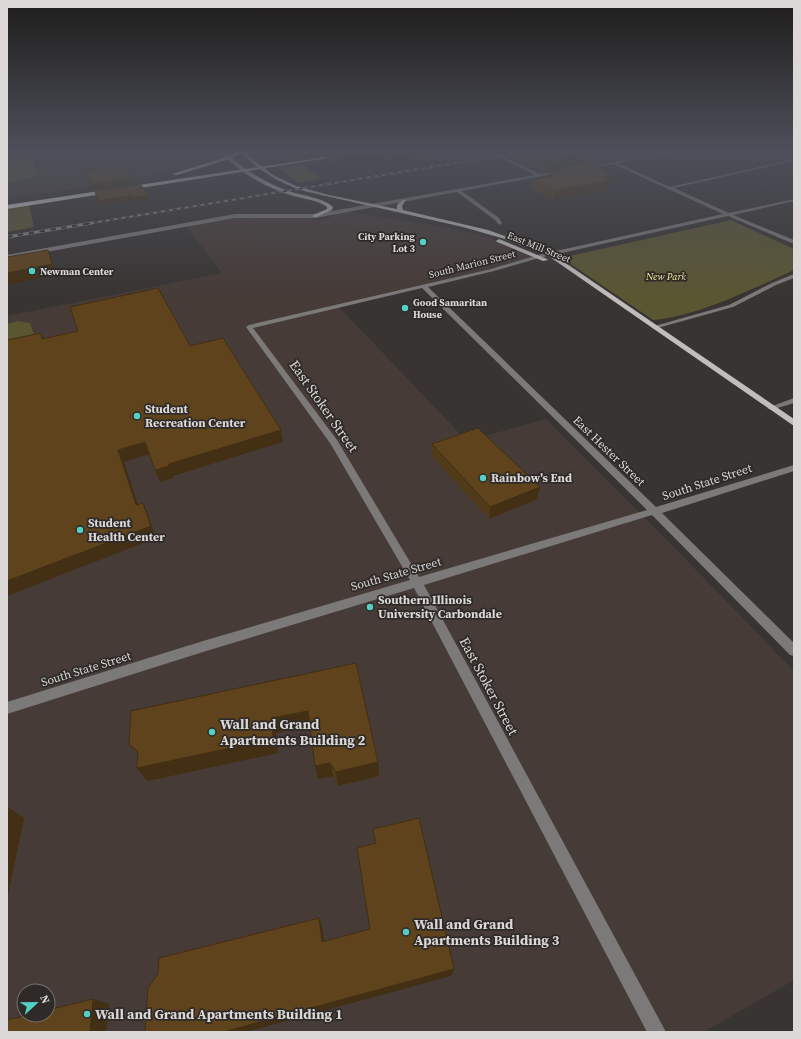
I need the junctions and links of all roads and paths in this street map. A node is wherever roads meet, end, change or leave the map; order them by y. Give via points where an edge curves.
1 (23, 199) edge
2 (52, 199) edge
3 (311, 199) edge
4 (341, 199) edge
5 (413, 199) edge
6 (469, 199) edge
7 (695, 199) edge
8 (794, 200) edge
9 (404, 201) junction
10 (7, 202) edge
11 (325, 203) junction
12 (374, 206) junction
13 (7, 207) edge
14 (358, 209) junction
15 (372, 212) dead end
16 (401, 212) junction
17 (729, 215) junction
18 (315, 216) junction
19 (394, 217) dead end
20 (402, 218) dead end
21 (431, 224) dead end
22 (499, 224) dead end
23 (794, 242) edge
24 (549, 254) junction
25 (7, 257) edge
26 (538, 257) junction
27 (575, 272) junction
28 (794, 276) edge
29 (423, 286) junction
30 (250, 327) joint
31 (654, 327) junction
32 (794, 400) edge
33 (771, 408) junction
34 (794, 423) edge
35 (794, 468) edge
36 (655, 512) junction
37 (416, 581) junction
38 (794, 651) edge
39 (7, 708) edge
40 (657, 1032) edge

1 - 10 highway
2 - 13 highway
3 - 11 main road
4 - 12 main road, East Mill Street
5 - 9 street
6 - 22 street via 498,219
7 - 17 street
8 - 17 street, South Marion Street
9 - 12 street
9 - 16 main road via 399,206
11 - 14 main road
11 - 18 main road via 330,207 329,210
12 - 14 street
12 - 16 main road, East Mill Street
14 - 15 main road
14 - 18 street
16 - 24 main road, East Mill Street via 500,234
17 - 23 street
17 - 24 street, South Marion Street
18 - 25 street via 235,216
19 - 20 main road
21 - 26 main road, East Mill Street via 490,238
24 - 26 street, South Marion Street
24 - 27 main road, East Mill Street
26 - 27 main road, East Mill Street
26 - 29 street, South Marion Street
27 - 31 main road, East Mill Street
28 - 31 street via 731,306
29 - 30 street, South Marion Street
29 - 36 street, East Hester Street
30 - 37 street, East Stoker Street via 334,442
31 - 33 main road, East Mill Street
32 - 33 street
33 - 34 main road, East Mill Street
35 - 36 street, South State Street
36 - 37 street, South State Street
36 - 38 street, East Hester Street
37 - 39 street, South State Street
37 - 40 street, East Stoker Street

